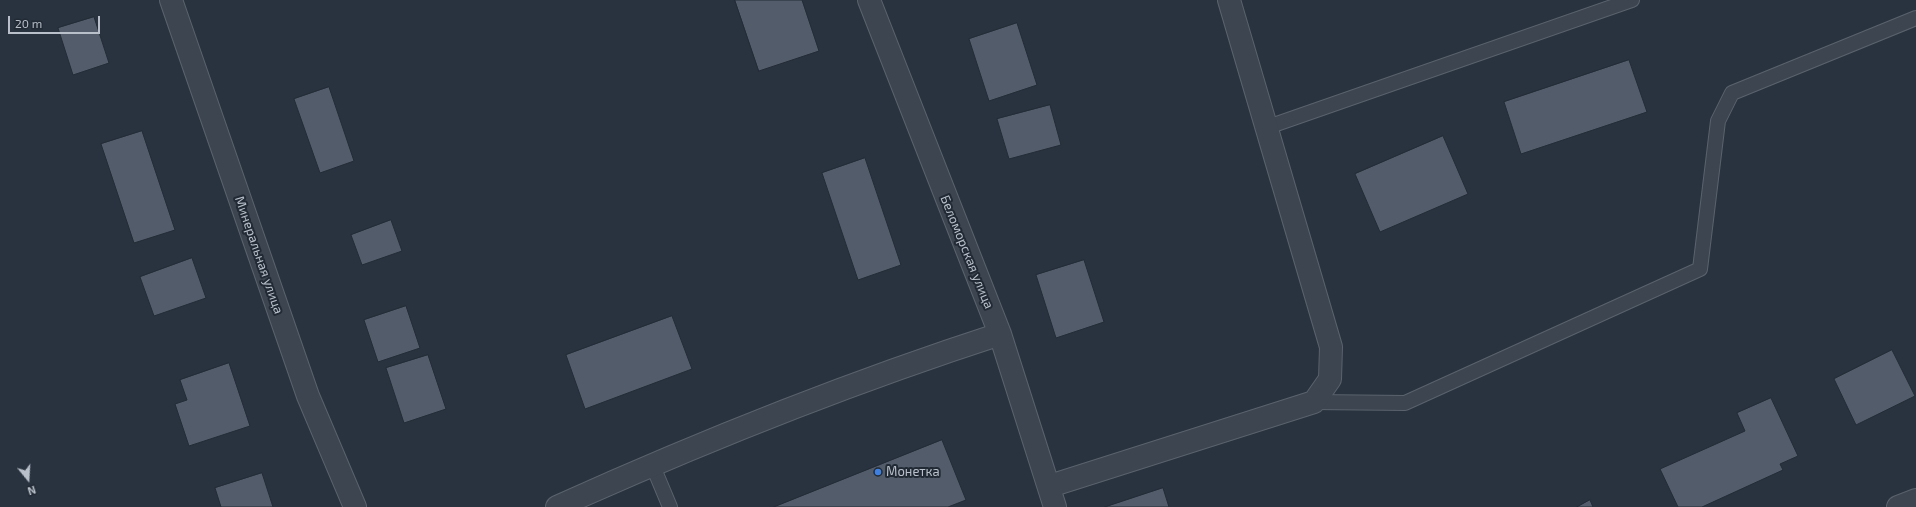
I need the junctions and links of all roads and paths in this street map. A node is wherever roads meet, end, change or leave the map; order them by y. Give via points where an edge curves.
1 (171, 0) edge
2 (869, 0) edge
3 (1229, 0) edge
4 (1632, 0) edge
5 (1916, 18) edge
6 (1265, 128) junction
7 (1000, 334) junction
8 (1314, 402) junction
9 (652, 464) junction
10 (1052, 497) edge
11 (1916, 500) edge
12 (355, 507) edge
13 (557, 507) edge
14 (670, 507) edge
15 (1898, 507) edge

1 - 12 street, Минеральная улица via 308,396
2 - 7 street, Беломорская улица
3 - 6 street
4 - 6 lane
5 - 8 lane via 1732,93 1718,121 1700,269 1405,404
6 - 8 street via 1331,347 1330,379
7 - 9 street via 914,362
7 - 10 street, Беломорская улица
8 - 10 street
9 - 13 street
9 - 14 lane
11 - 15 street

